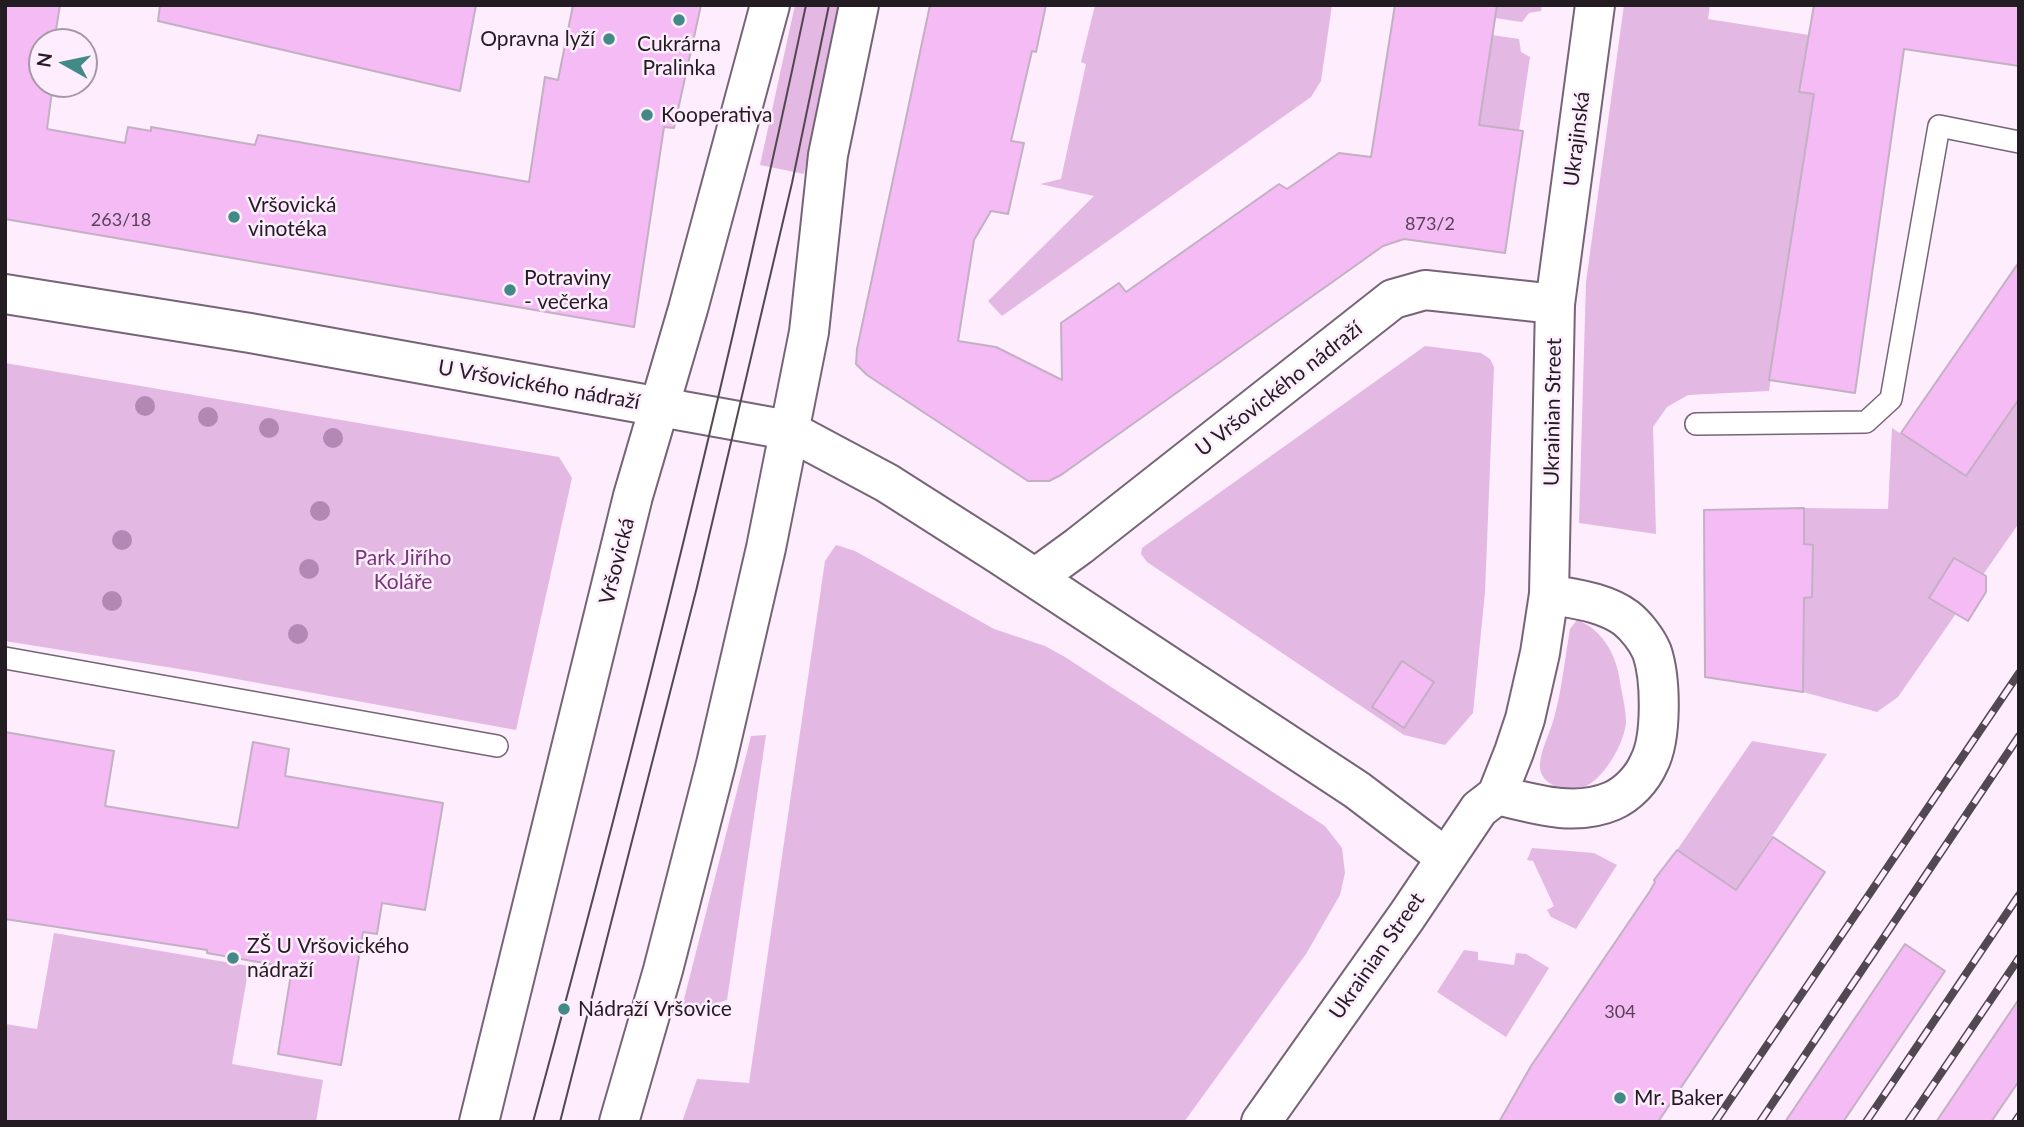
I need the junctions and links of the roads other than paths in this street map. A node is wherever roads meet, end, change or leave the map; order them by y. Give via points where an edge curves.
1 (770, 5) edge
2 (859, 5) edge
3 (1595, 5) edge
4 (2019, 142) edge
5 (5, 294) edge
6 (1555, 304) junction
7 (660, 406) junction
8 (1696, 424) dead end
9 (788, 430) junction
10 (1035, 578) junction
11 (1549, 594) junction
12 (5, 658) edge
13 (497, 746) dead end
14 (1497, 794) junction
15 (1445, 858) junction
16 (480, 1122) edge
17 (619, 1122) edge
18 (1261, 1122) edge

1 - 7 street, Vršovická
2 - 9 street via 828,155 808,332
3 - 6 street, Ukrainian Street
4 - 8 lane via 1939,126 1891,399 1866,422
5 - 7 street, U Vršovického nádraží via 250,332
6 - 10 street, U Vršovického nádraží via 1425,290 1393,299
6 - 11 street, Ukrainian Street
7 - 9 street, U Vršovického nádraží
7 - 16 street, Vršovická via 633,496
9 - 10 street, U Vršovického nádraží via 887,483
9 - 17 street via 716,764
10 - 15 street, U Vršovického nádraží via 1357,790
11 - 14 street, Ukrainian Street via 1525,719
11 - 14 street via 1612,610 1641,633 1656,678 1657,735 1650,762 1637,783 1616,799 1590,808 1544,806
12 - 13 lane
14 - 15 street, Ukrainian Street via 1479,809
15 - 18 street, Ukrainian Street

